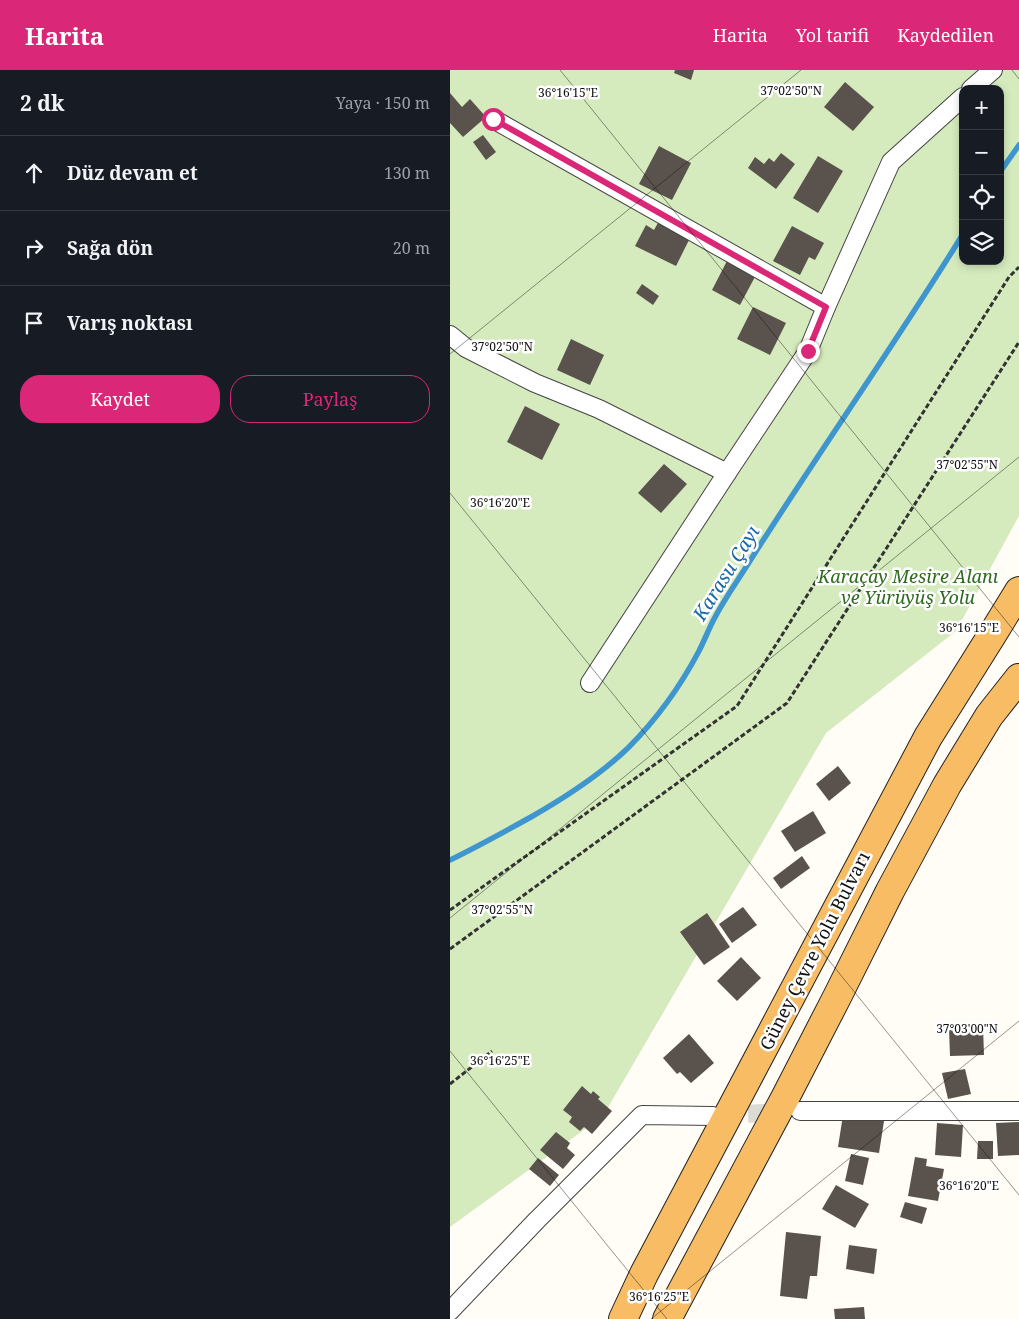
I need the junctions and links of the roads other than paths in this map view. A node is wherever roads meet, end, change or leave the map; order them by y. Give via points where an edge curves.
1 (993, 70) edge
2 (976, 85) edge
3 (959, 100) edge
4 (493, 119) dead end
5 (826, 307) junction
6 (450, 336) edge
7 (726, 474) junction
8 (1019, 591) edge
9 (1019, 678) edge
10 (590, 683) dead end
11 (800, 1111) tunnel mouth
12 (1019, 1111) edge
13 (713, 1116) tunnel mouth
14 (450, 1311) edge
15 (623, 1319) edge
16 (667, 1319) edge

1 - 2 street
3 - 5 street via 891,162
4 - 5 street
5 - 7 street via 808,351
6 - 7 street via 466,348 526,379 599,409
7 - 10 street
8 - 15 highway, Güney Çevre Yolu Bulvarı via 928,737
9 - 16 highway via 989,716 946,785
11 - 12 street
13 - 14 street via 642,1115

